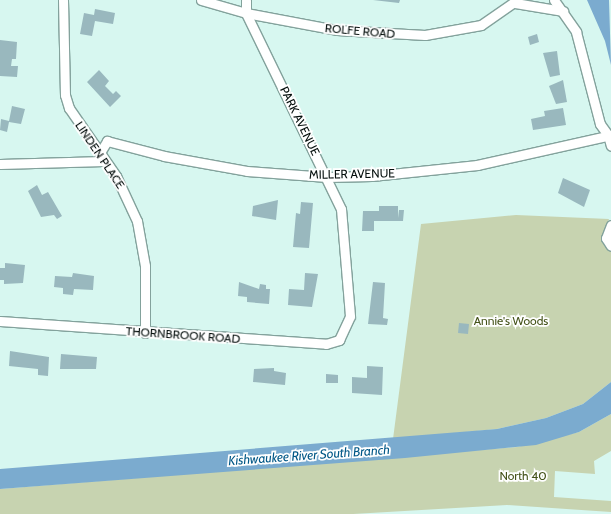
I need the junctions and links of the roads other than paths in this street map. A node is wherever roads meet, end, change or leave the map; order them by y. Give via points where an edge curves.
1 (63, 0) edge
2 (201, 0) edge
3 (246, 0) edge
4 (554, 0) edge
5 (516, 1) edge
6 (563, 10) junction
7 (246, 13) junction
8 (610, 135) edge
9 (611, 146) edge
10 (101, 152) junction
11 (104, 161) junction
12 (0, 164) edge
13 (327, 177) junction
14 (611, 225) edge
15 (611, 246) edge
16 (350, 316) joint
17 (0, 321) edge
18 (144, 332) junction

1 - 10 street, LINDEN PLACE via 65,95 69,108
2 - 7 street, ROLFE ROAD
3 - 7 street, PARK AVENUE
4 - 6 street
5 - 6 street, ROLFE ROAD
5 - 7 street, ROLFE ROAD via 481,25 425,35 337,30
6 - 8 street via 579,42 600,124
7 - 13 street, PARK AVENUE
8 - 9 street
8 - 13 street, MILLER AVENUE via 448,169
10 - 11 street, LINDEN PLACE
10 - 13 street, MILLER AVENUE via 107,141 200,164
11 - 12 street
11 - 18 street, LINDEN PLACE via 131,205 144,245
13 - 16 street, PARK AVENUE via 342,209
14 - 15 street via 606,238
16 - 18 street, THORNBROOK ROAD via 339,340 326,344
17 - 18 street, THORNBROOK ROAD

